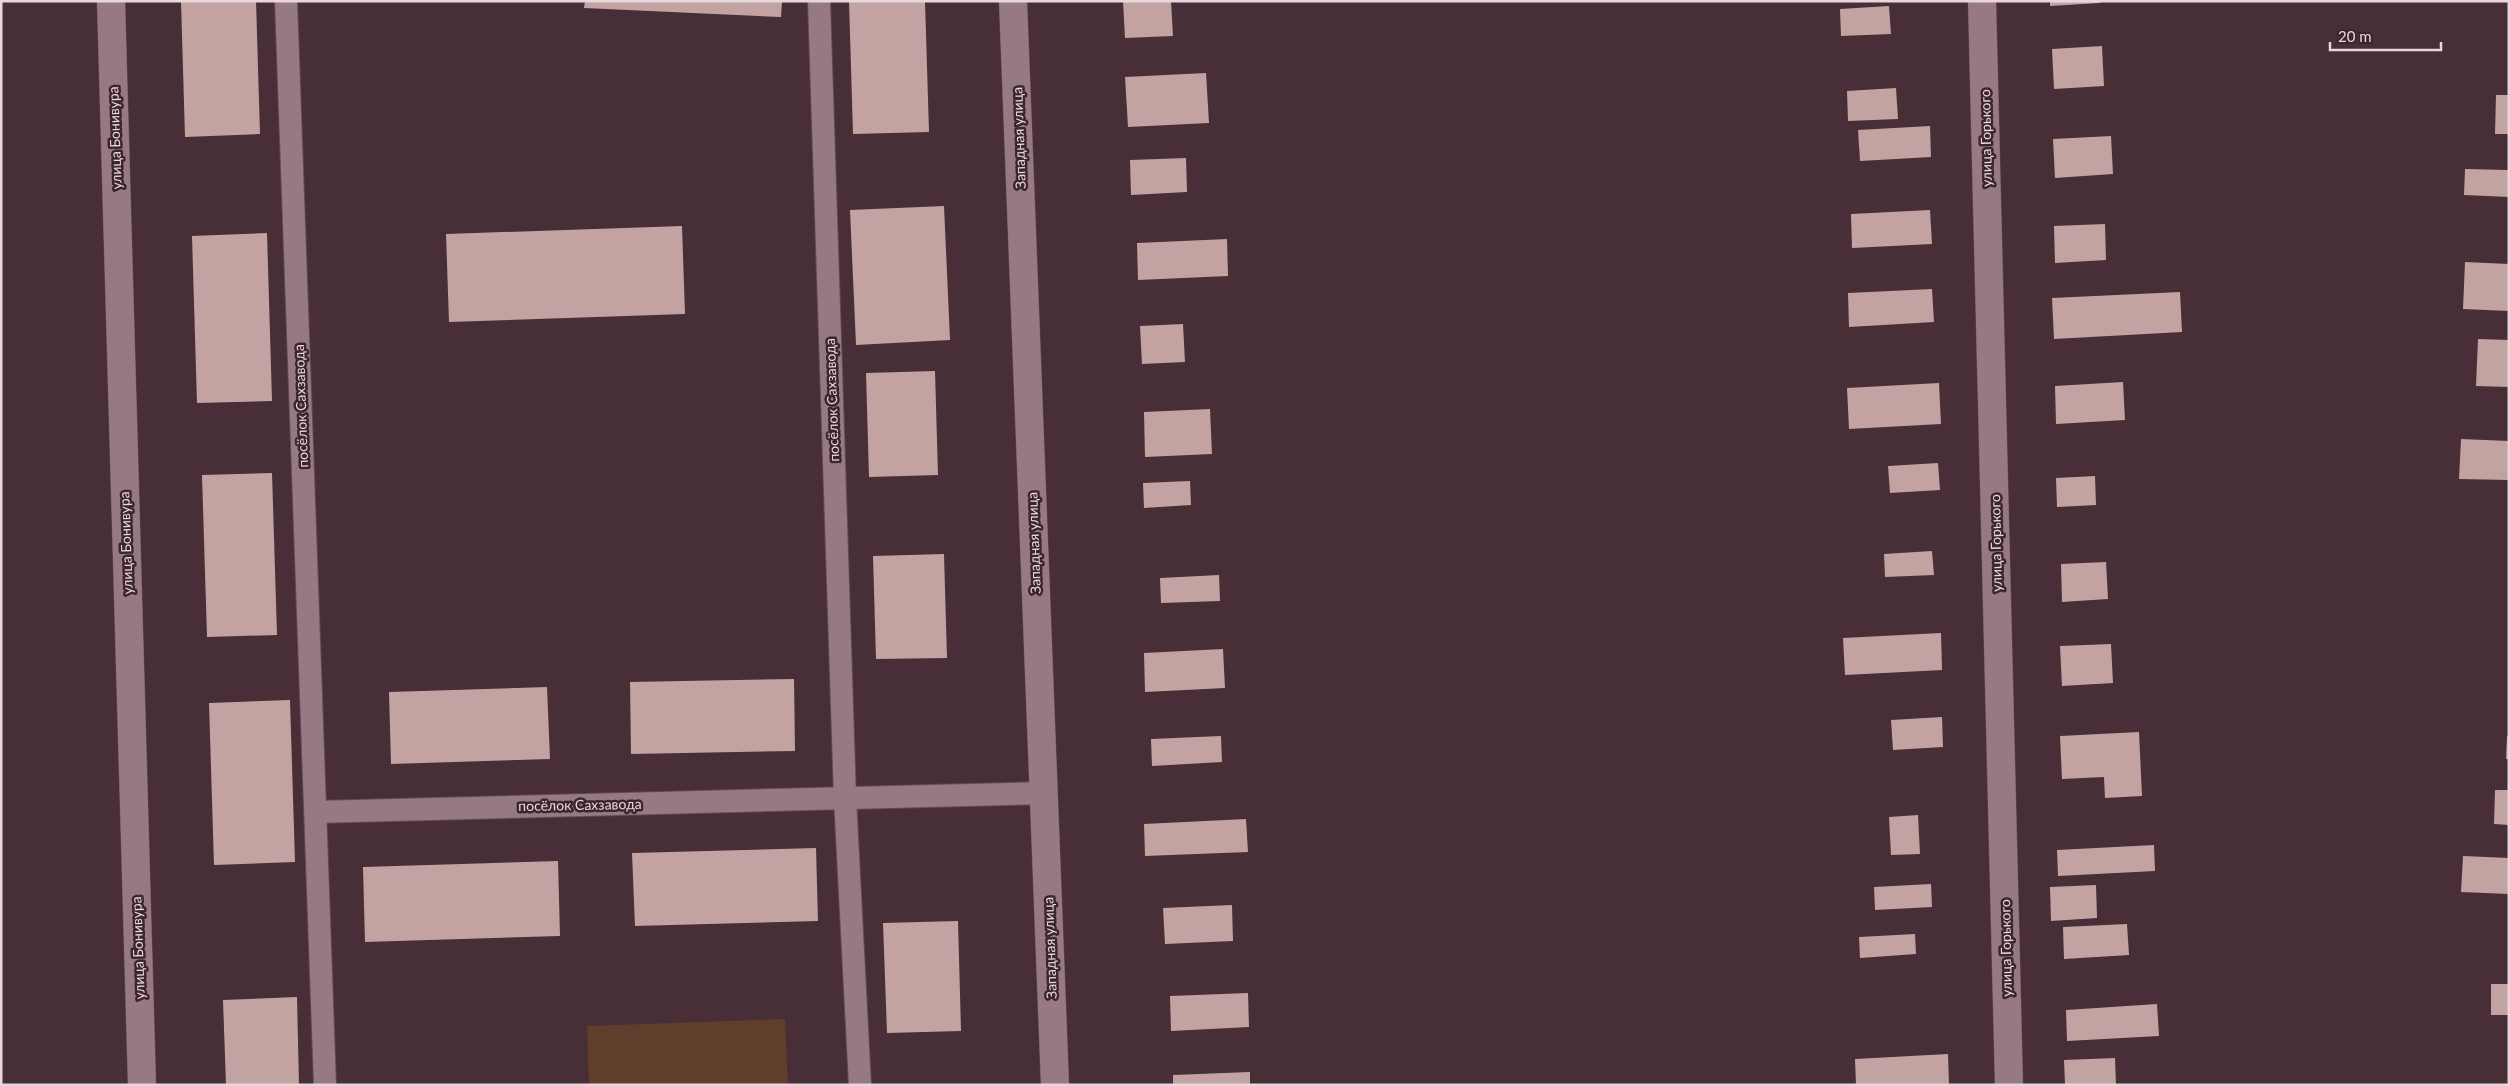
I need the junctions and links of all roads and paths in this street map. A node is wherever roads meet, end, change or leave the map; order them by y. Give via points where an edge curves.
1 (111, 1) edge
2 (286, 1) edge
3 (819, 1) edge
4 (1014, 1) edge
5 (1982, 1) edge
6 (1044, 793) junction
7 (845, 798) junction
8 (316, 812) junction
9 (142, 1085) edge
10 (325, 1085) edge
11 (860, 1085) edge
12 (1055, 1085) edge
13 (2009, 1085) edge

1 - 9 street, улица Бонивура
2 - 8 lane, посёлок Сахзавода
3 - 7 lane, посёлок Сахзавода
4 - 6 street, Западная улица
5 - 13 street, улица Горького
6 - 7 lane, посёлок Сахзавода
6 - 12 street, Западная улица
7 - 8 lane, посёлок Сахзавода
7 - 11 lane, посёлок Сахзавода
8 - 10 lane, посёлок Сахзавода

